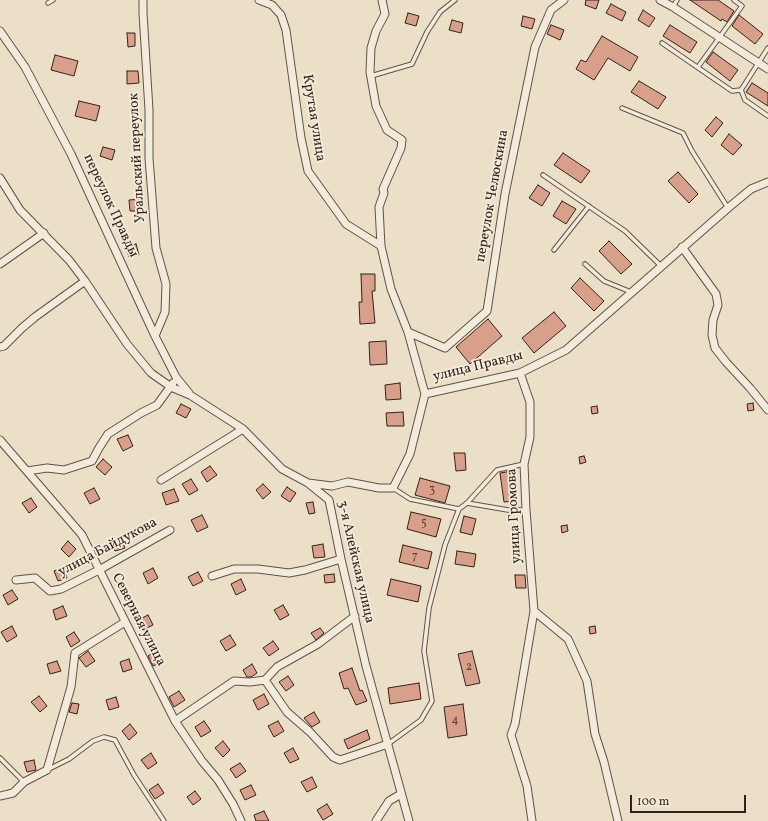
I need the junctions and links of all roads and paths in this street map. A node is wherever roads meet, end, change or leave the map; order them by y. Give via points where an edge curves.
1 (53, 0) edge
2 (143, 0) edge
3 (259, 0) edge
4 (382, 0) edge
5 (455, 0) edge
6 (564, 0) edge
7 (677, 0) edge
8 (734, 0) edge
9 (663, 1) edge
10 (48, 3) dead end
11 (673, 7) junction
12 (0, 31) edge
13 (720, 37) junction
14 (662, 43) dead end
15 (768, 48) edge
16 (758, 62) junction
17 (698, 68) junction
18 (768, 68) edge
19 (371, 76) junction
20 (741, 90) junction
21 (622, 108) dead end
22 (768, 116) edge
23 (543, 176) dead end
24 (0, 178) edge
25 (768, 182) edge
26 (589, 206) junction
27 (728, 208) junction
28 (44, 233) junction
29 (381, 246) junction
30 (682, 247) junction
31 (554, 250) dead end
32 (0, 264) edge
33 (586, 264) dead end
34 (661, 266) junction
35 (85, 281) junction
36 (631, 292) junction
37 (408, 332) junction
38 (155, 336) junction
39 (0, 347) edge
40 (520, 373) junction
41 (176, 377) junction
42 (171, 387) junction
43 (425, 394) junction
44 (190, 395) junction
45 (767, 408) edge
46 (243, 429) junction
47 (0, 440) edge
48 (524, 464) junction
49 (27, 472) junction
50 (161, 480) dead end
51 (308, 483) junction
52 (393, 488) junction
53 (467, 503) junction
54 (459, 509) junction
55 (526, 510) junction
56 (170, 530) dead end
57 (341, 560) junction
58 (99, 570) junction
59 (212, 576) dead end
60 (16, 580) dead end
61 (534, 611) junction
62 (355, 616) junction
63 (124, 622) junction
64 (265, 680) junction
65 (175, 721) junction
66 (388, 744) junction
67 (0, 758) edge
68 (47, 770) junction
69 (24, 782) junction
70 (401, 794) junction
71 (0, 796) edge
72 (164, 821) edge
73 (241, 821) edge
74 (376, 821) edge
75 (409, 821) edge
76 (532, 821) edge
77 (618, 821) edge

1 - 10 lane
2 - 38 street, Уральский переулок via 156,248 166,284 165,312
3 - 29 street, Крутая улица via 272,5 281,15 286,30 308,171 346,224
4 - 19 street, улица Правды via 385,14 371,48
5 - 19 lane via 440,12 412,64
6 - 37 street, переулок Челюскина via 551,10 534,47 505,194 487,311 445,348
7 - 11 lane
8 - 13 lane via 742,6
9 - 11 street
11 - 13 street
12 - 38 street, переулок Правды via 25,67 71,154
13 - 16 street
13 - 17 lane
14 - 17 lane
15 - 16 lane
16 - 18 street
16 - 20 lane
17 - 20 lane via 732,91
19 - 29 street, улица Правды via 376,106 387,130 402,140 383,189 379,207
20 - 22 lane via 745,100
21 - 27 lane via 683,133
23 - 26 lane
24 - 28 street via 20,210
25 - 27 street, улица Правды via 752,189
26 - 31 lane
26 - 34 lane via 625,231
27 - 30 street, улица Правды
28 - 32 street
28 - 35 street
29 - 37 street, улица Правды via 391,289
30 - 34 street, улица Правды
30 - 45 street via 716,294 718,305 712,335 715,348
33 - 36 lane via 604,281
34 - 36 street, улица Правды
35 - 39 street via 35,317
35 - 42 street via 132,350 151,373
36 - 40 street, улица Правды via 566,350
37 - 43 street, улица Правды
38 - 41 street, переулок Правды
40 - 43 street, улица Правды
40 - 48 street, улица Громова via 530,402 530,437
41 - 42 street
41 - 44 street, переулок Правды
42 - 44 street
42 - 49 street via 157,405 108,434 92,461 64,470 47,468
43 - 52 street via 410,454
44 - 46 street
46 - 50 street
46 - 51 street via 282,469
47 - 49 street, Северная улица
48 - 53 lane via 497,470
48 - 55 street, улица Громова
49 - 58 street, Северная улица via 82,535
51 - 52 street, 3-я Алейская улица via 332,486 348,482
51 - 57 street, 3-я Алейская улица via 329,500
52 - 54 lane via 410,499
53 - 54 lane
53 - 55 lane via 508,510
54 - 66 lane via 445,545 429,608 424,651 432,700 421,720
55 - 61 street, улица Громова
56 - 58 street, улица Байдукова
57 - 59 street via 288,573 234,569
57 - 62 street, 3-я Алейская улица
58 - 60 street, улица Байдукова via 62,589 50,591 35,578
58 - 63 street, Северная улица
61 - 76 street, улица Громова via 511,735 527,786
61 - 77 street via 568,639 587,681 595,734
62 - 64 street via 318,644 277,667
62 - 66 street, 3-я Алейская улица
63 - 65 street, Северная улица
63 - 68 street via 75,652 71,687
64 - 65 street via 234,681
64 - 66 street via 287,712 340,760
65 - 73 street, Северная улица via 218,780
66 - 70 street
67 - 69 lane
68 - 69 street
68 - 72 lane via 69,759 93,741 104,737 115,740
69 - 71 street via 13,793
70 - 74 street via 389,802
70 - 75 street

